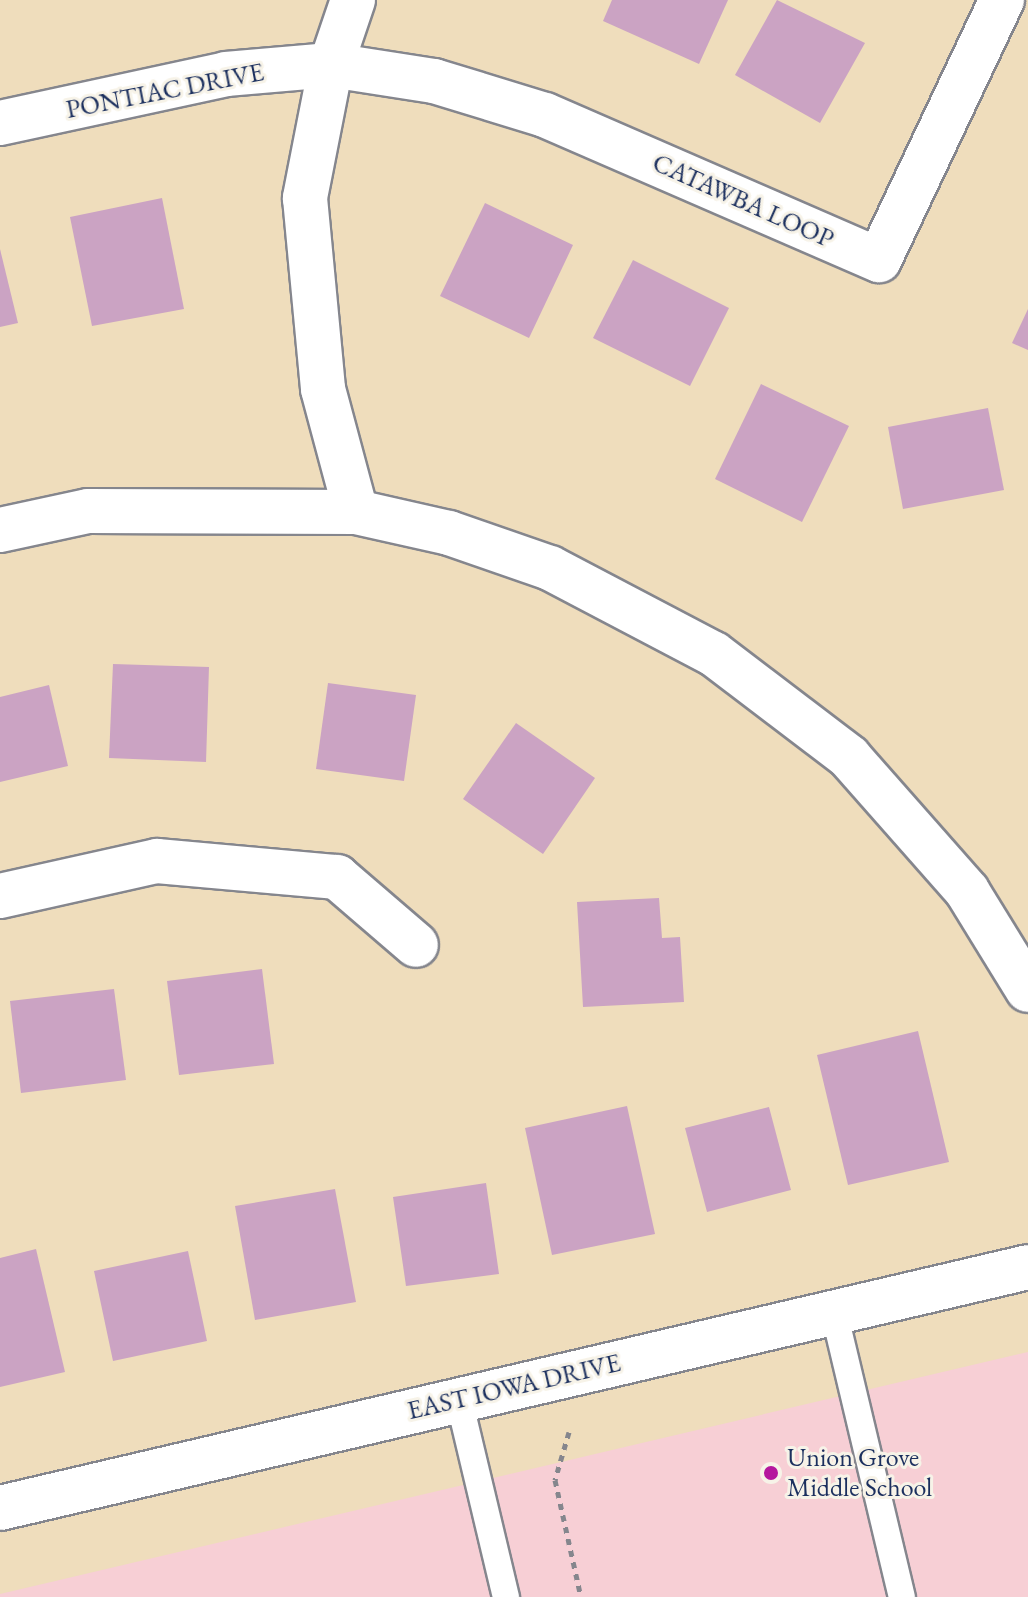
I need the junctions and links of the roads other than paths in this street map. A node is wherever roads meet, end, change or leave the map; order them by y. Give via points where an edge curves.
1 (353, 0) edge
2 (1002, 0) edge
3 (331, 65) junction
4 (0, 123) edge
5 (356, 512) junction
6 (0, 530) edge
7 (0, 896) edge
8 (416, 945) dead end
9 (1028, 990) edge
10 (1028, 1267) edge
11 (834, 1312) junction
12 (459, 1400) junction
13 (0, 1508) edge
14 (506, 1597) edge
15 (902, 1597) edge

1 - 3 street
2 - 3 street, CATAWBA LOOP via 879,260 545,115 434,81
3 - 4 street, PONTIAC DRIVE via 226,74
3 - 5 street via 305,198 323,389
5 - 6 street via 88,511
5 - 9 street via 449,533 550,568 631,606 773,696 913,822 967,891
7 - 8 street via 157,861 337,877
10 - 11 street, EAST IOWA DRIVE
11 - 12 street, EAST IOWA DRIVE
11 - 15 lane
12 - 13 street, EAST IOWA DRIVE
12 - 14 lane

